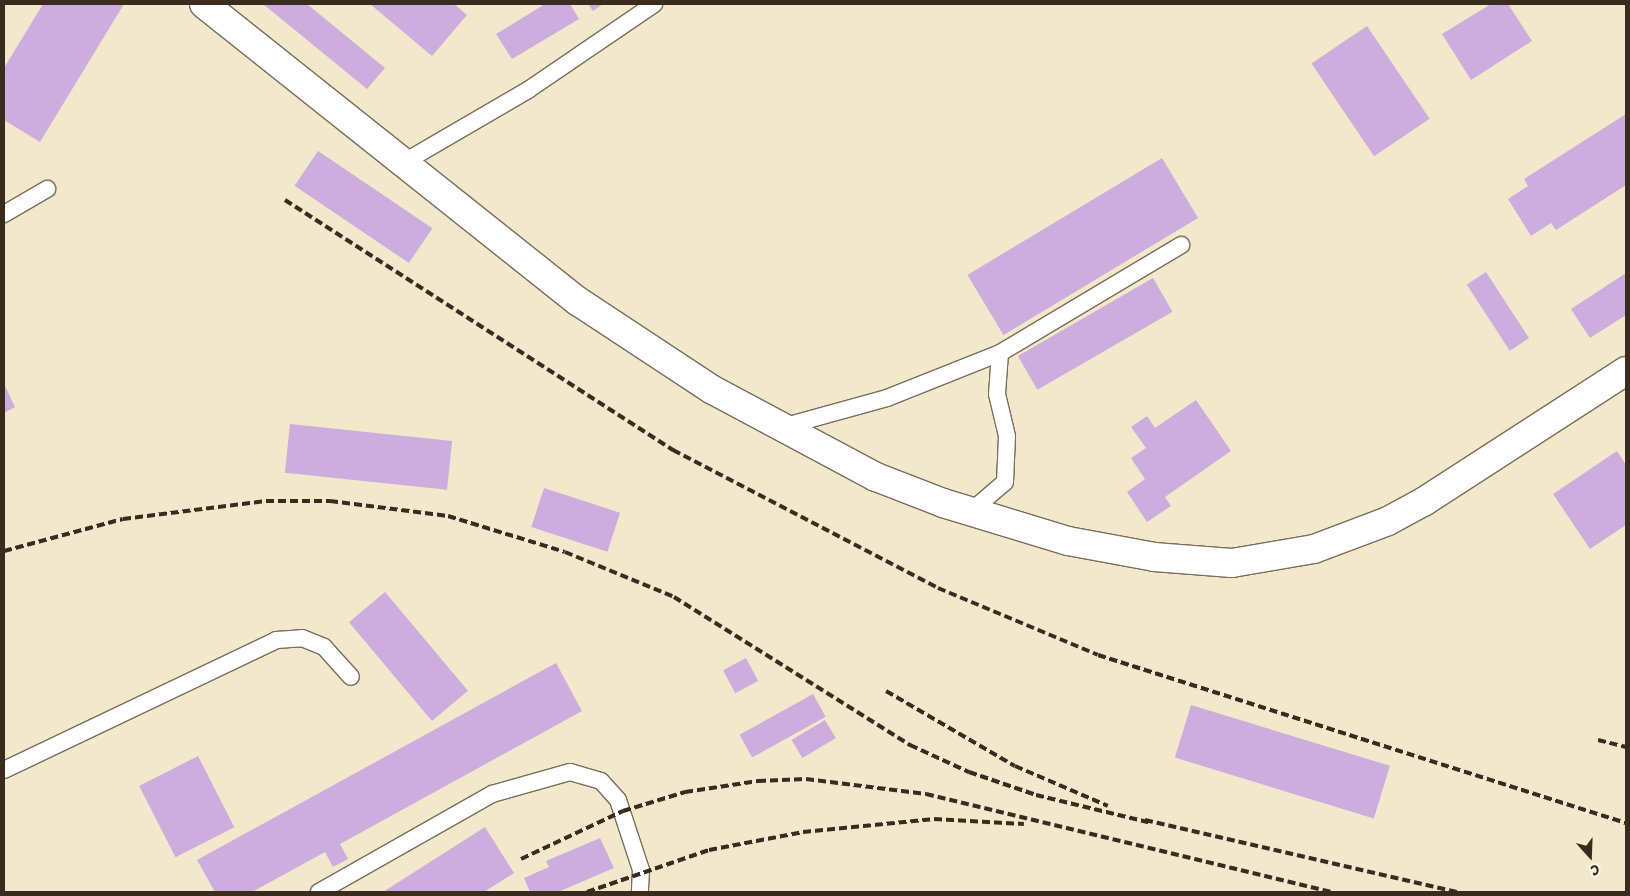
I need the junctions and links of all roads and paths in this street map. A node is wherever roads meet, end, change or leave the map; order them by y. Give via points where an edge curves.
1 (204, 4) edge
2 (654, 4) edge
3 (401, 164) junction
4 (47, 189) dead end
5 (4, 214) edge
6 (1181, 245) dead end
7 (1000, 353) junction
8 (1626, 371) edge
9 (780, 428) junction
10 (970, 512) junction
11 (350, 677) dead end
12 (4, 770) edge
13 (319, 892) edge
14 (640, 892) edge

1 - 3 street
2 - 3 lane via 528,90
3 - 9 street via 580,302
4 - 5 lane
6 - 7 lane
7 - 9 lane via 887,398
7 - 10 lane via 997,394 1007,436 1006,482
8 - 10 street via 1388,521 1281,558 1232,563 1154,557 1068,540
9 - 10 street via 876,477
11 - 12 lane via 324,647 302,638 276,640
13 - 14 lane via 492,794 570,772 601,781 618,800 641,870

